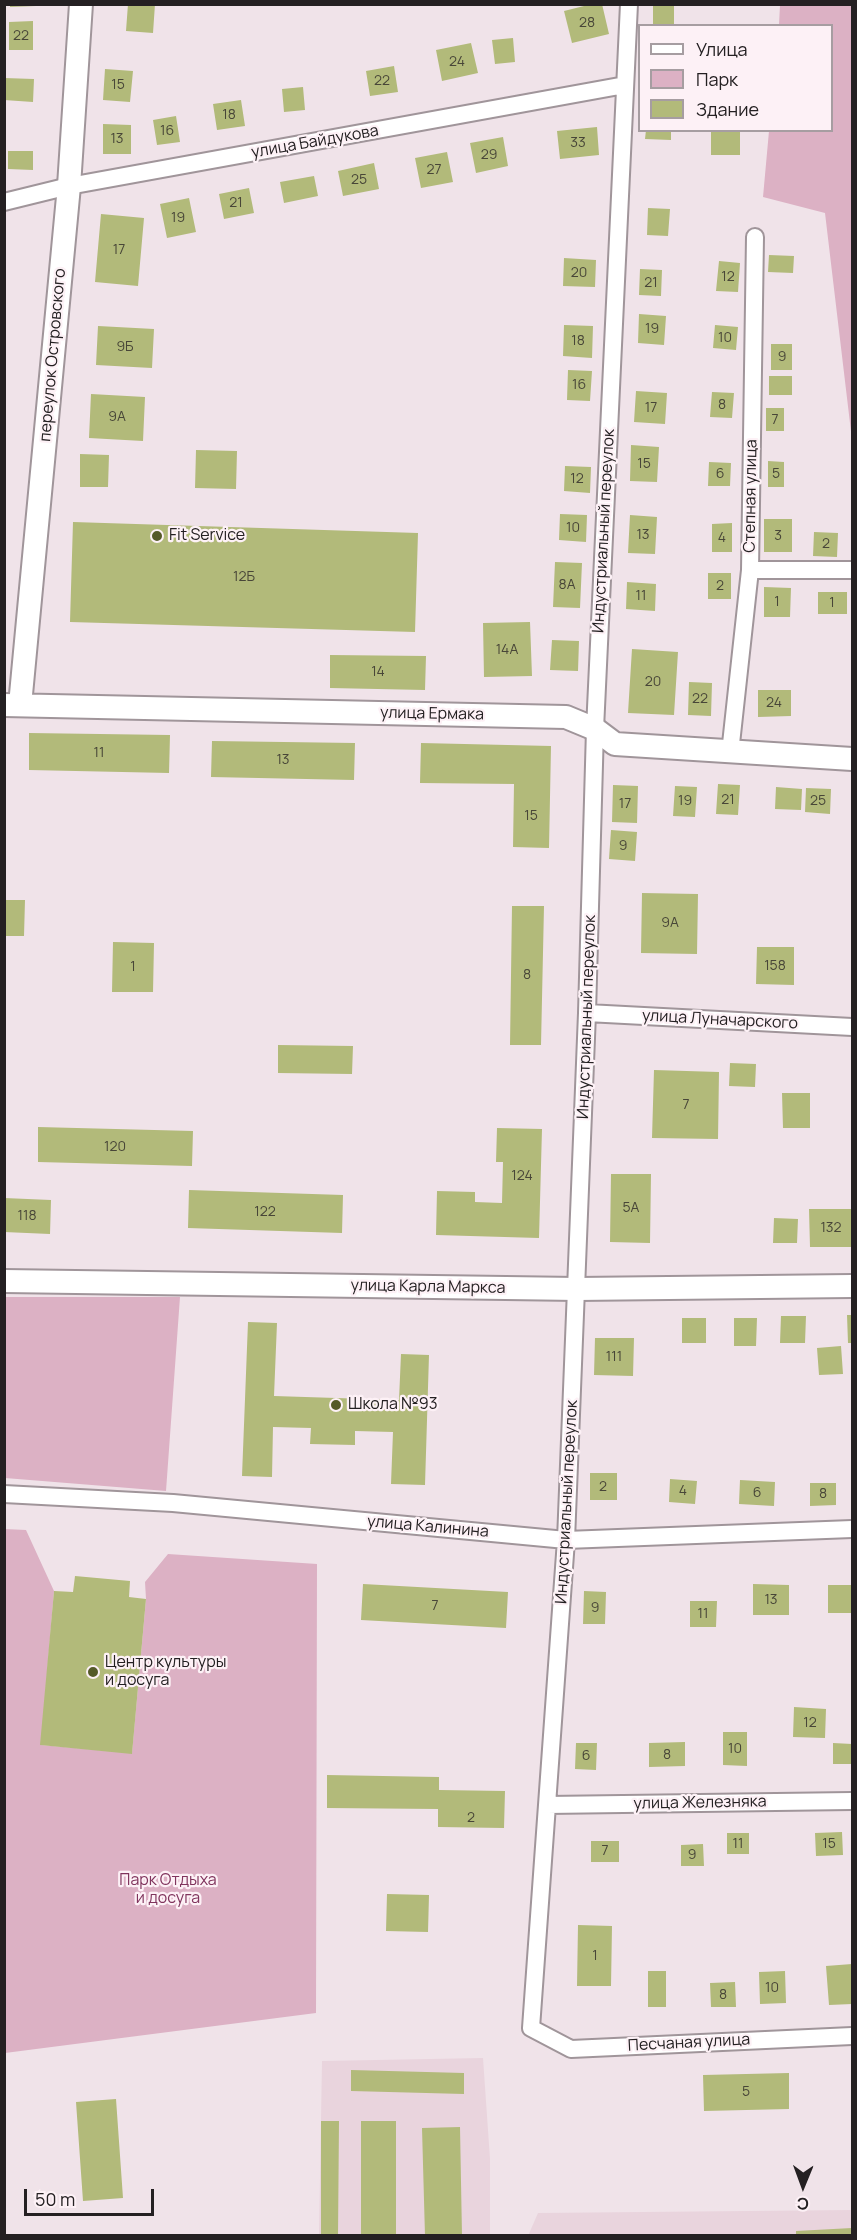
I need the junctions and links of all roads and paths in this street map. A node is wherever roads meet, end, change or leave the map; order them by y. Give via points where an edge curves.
1 (81, 4) edge
2 (628, 4) edge
3 (625, 85) junction
4 (69, 186) junction
5 (4, 202) edge
6 (755, 237) dead end
7 (750, 570) junction
8 (852, 570) edge
9 (12, 705) edge
10 (595, 729) junction
11 (730, 753) junction
12 (852, 759) edge
13 (587, 1013) junction
14 (852, 1027) edge
15 (4, 1281) edge
16 (852, 1286) edge
17 (577, 1289) junction
18 (4, 1494) edge
19 (852, 1529) edge
20 (566, 1539) junction
21 (852, 1801) edge
22 (547, 1805) junction
23 (531, 2028) joint
24 (852, 2036) edge

1 - 4 street, переулок Островского
2 - 3 street, Индустриальный переулок
3 - 4 street, улица Байдукова
3 - 10 street, Индустриальный переулок
4 - 5 street, улица Байдукова
4 - 9 street, переулок Островского
6 - 7 street, Степная улица
7 - 8 street
7 - 11 street, Степная улица
9 - 10 street, улица Ермака via 566,717
10 - 11 street, улица Ермака via 615,744
10 - 13 street, Индустриальный переулок
11 - 12 street, улица Ермака
13 - 14 street, улица Луначарского
13 - 17 street, Индустриальный переулок
15 - 17 street, улица Карла Маркса
16 - 17 street, улица Карла Маркса
17 - 20 street, Индустриальный переулок
18 - 20 street, улица Калинина via 172,1503
19 - 20 street, улица Калинина
20 - 22 street, Индустриальный переулок
21 - 22 street, улица Железняка
22 - 23 street, Индустриальный переулок
23 - 24 street, Песчаная улица via 571,2049

